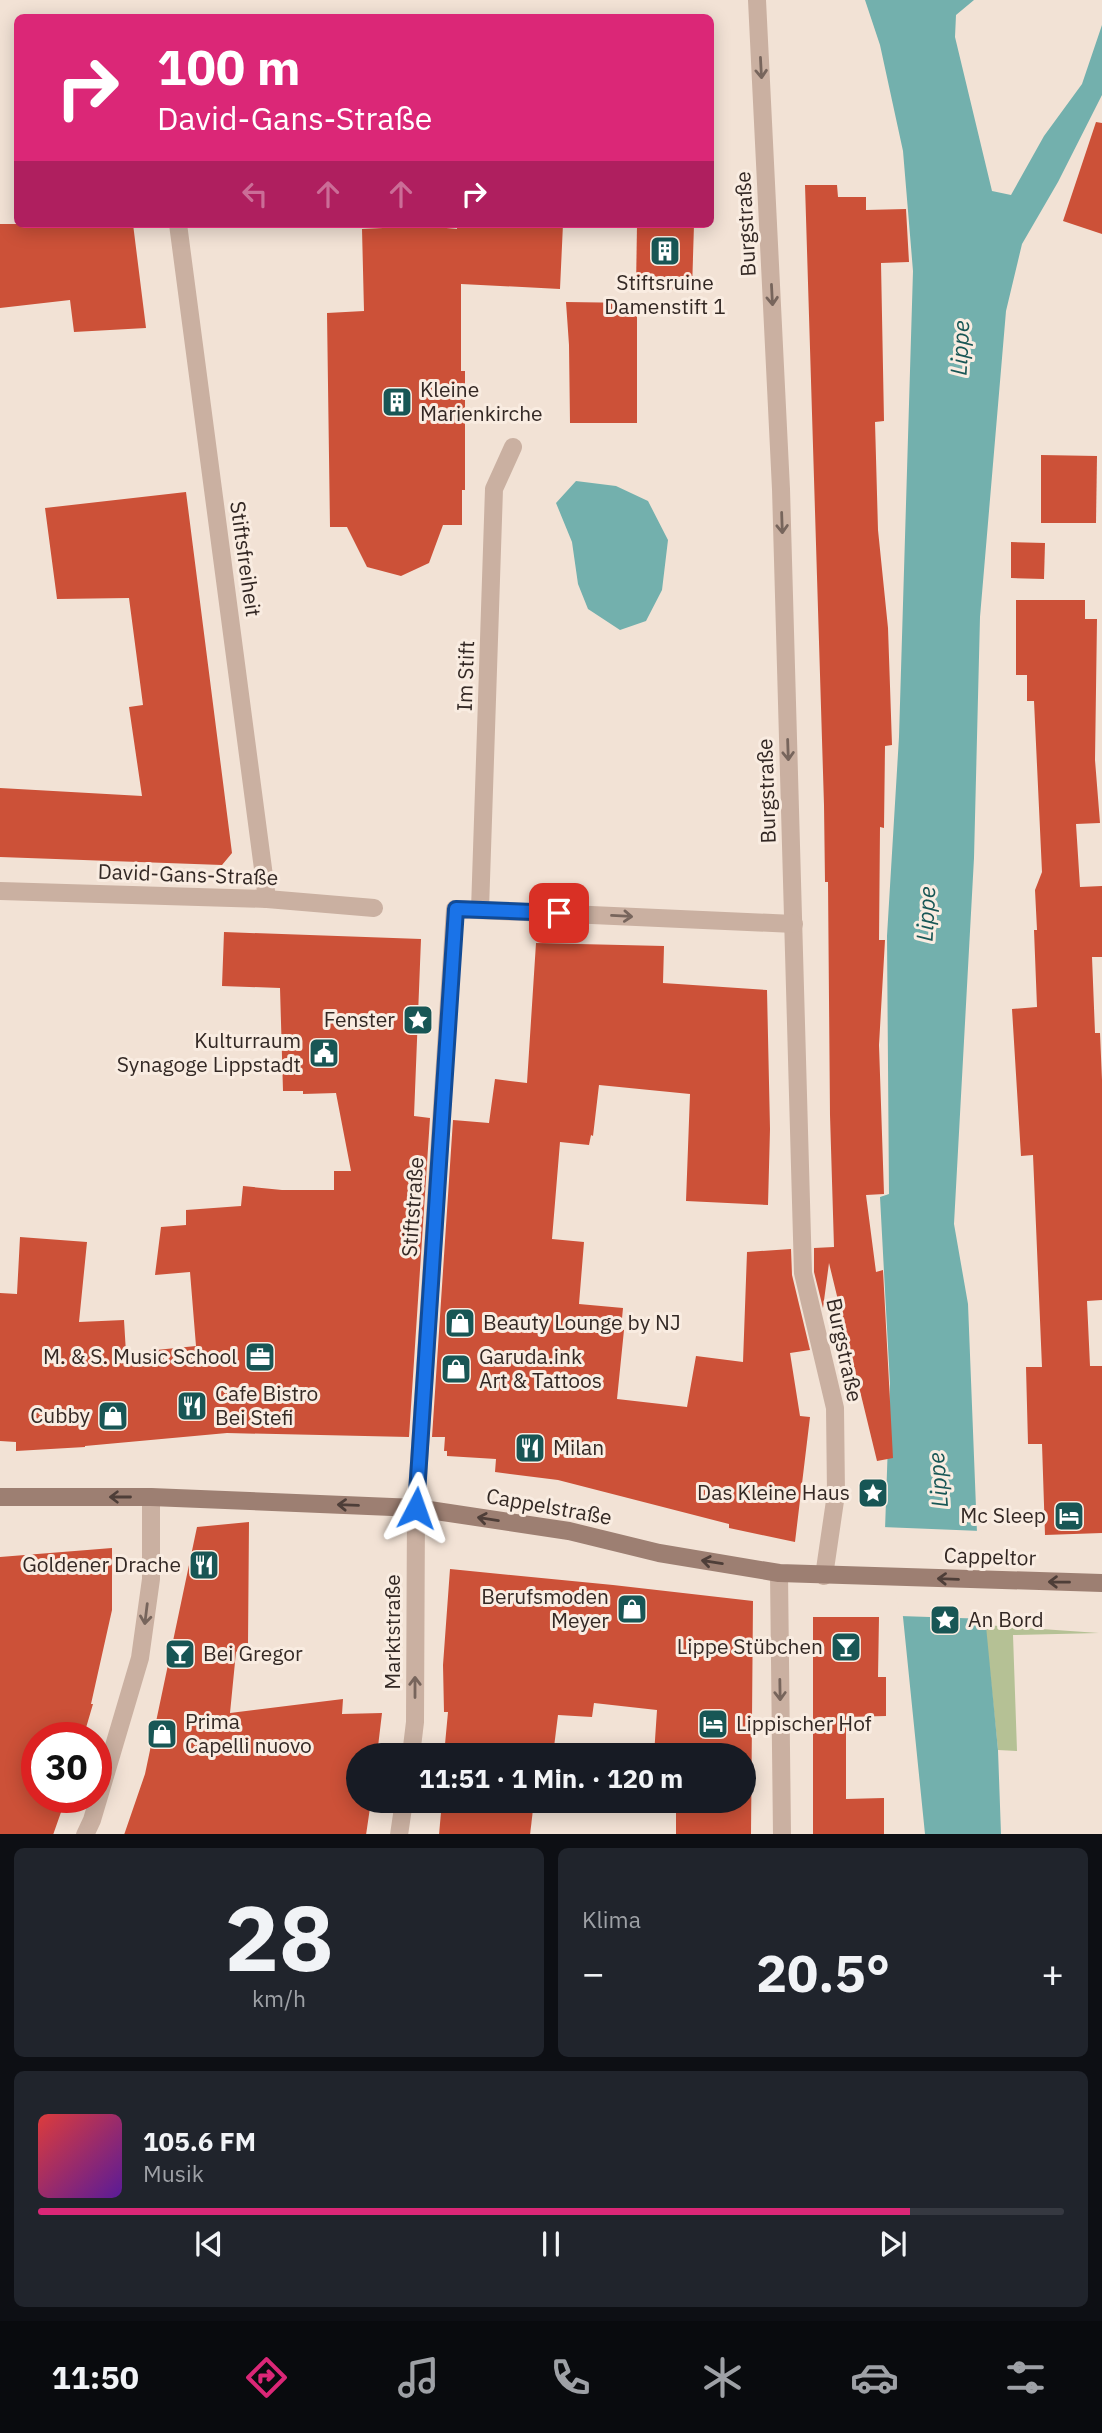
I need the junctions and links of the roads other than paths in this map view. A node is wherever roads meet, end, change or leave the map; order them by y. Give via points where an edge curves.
1 (757, 0) edge
2 (179, 228) edge
3 (513, 447) dead end
4 (0, 891) edge
5 (267, 899) junction
6 (374, 908) dead end
7 (480, 909) junction
8 (794, 924) junction
9 (0, 1497) edge
10 (151, 1497) junction
11 (416, 1508) junction
12 (779, 1573) junction
13 (824, 1576) junction
14 (878, 1577) joint
15 (1102, 1583) edge
16 (412, 1743) edge
17 (403, 1813) edge
18 (85, 1834) edge
19 (400, 1834) edge
20 (782, 1834) edge

1 -> 8 street, Burgstraße via 781,489
2 - 5 street, Stiftsfreiheit
3 - 7 street, Im Stift via 494,489
4 - 5 street, David-Gans-Straße
5 - 6 street, David-Gans-Straße
7 -> 8 street
7 - 11 street, Stiftstraße via 456,909
8 - 13 street, Burgstraße via 803,1273 835,1408 836,1494
10 -> 9 street, Cappelstraße
11 -> 10 street, Cappelstraße
10 -> 18 street via 151,1579 141,1658
12 -> 11 street, Cappelstraße via 659,1553 569,1531
16 -> 11 street, Marktstraße
12 - 13 street, Cappelstraße
12 -> 20 street
13 - 14 street, Cappelstraße
15 -> 14 street, Cappeltor
17 - 19 street

